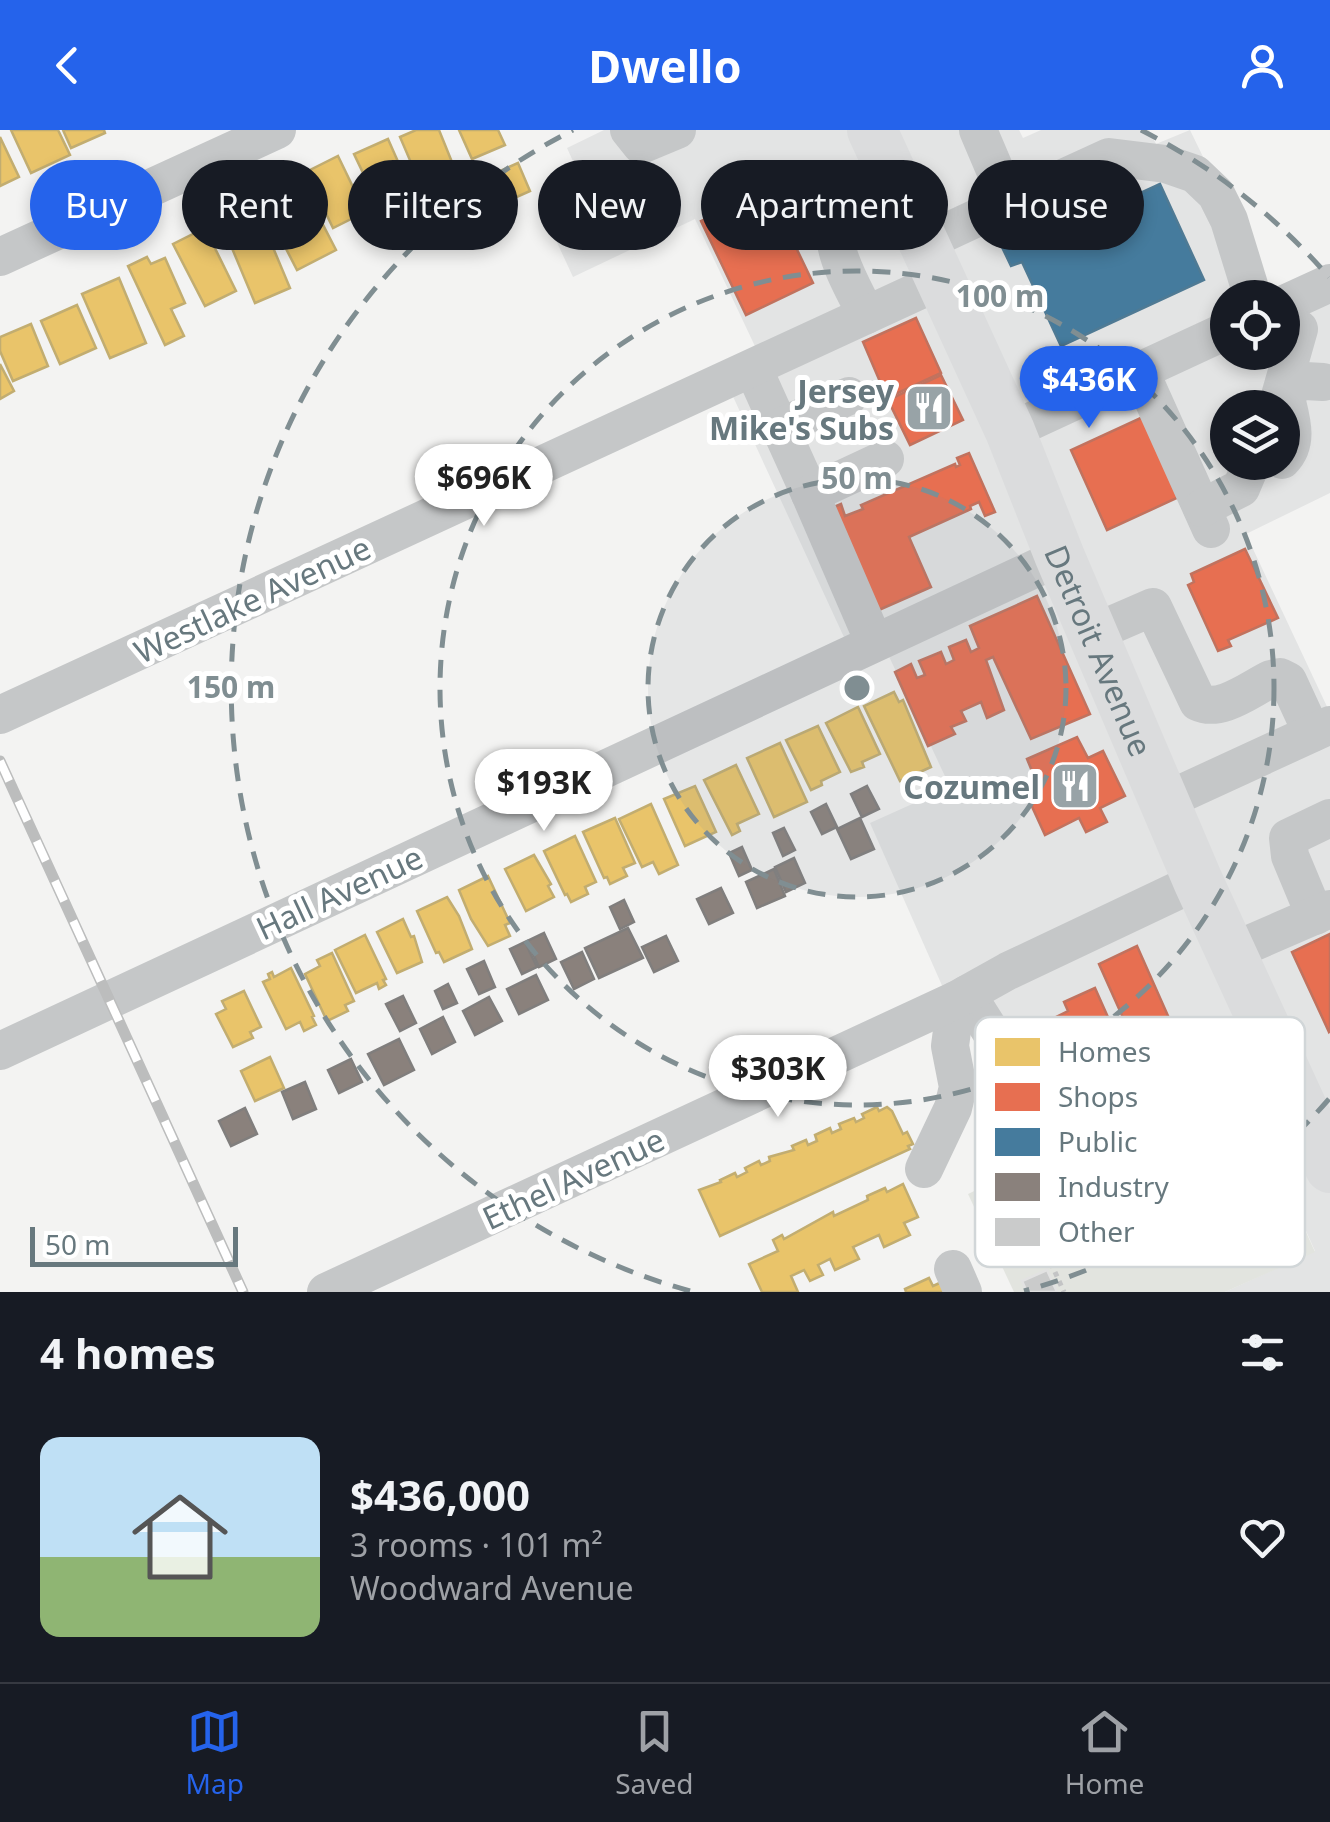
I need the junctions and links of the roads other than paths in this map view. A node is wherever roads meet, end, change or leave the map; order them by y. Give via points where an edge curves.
1 (277, 130) edge
2 (629, 130) edge
3 (676, 130) edge
4 (872, 130) edge
5 (978, 130) edge
6 (886, 160) edge
7 (990, 160) edge
8 (1100, 160) edge
9 (1131, 160) edge
10 (1144, 162) edge
11 (968, 234) edge
12 (838, 250) edge
13 (927, 250) edge
14 (0, 257) edge
15 (932, 262) junction
16 (1247, 280) edge
17 (1330, 282) edge
18 (1300, 309) edge
19 (866, 316) junction
20 (1210, 338) edge
21 (753, 368) junction
22 (1140, 371) junction
23 (1323, 382) dead end
24 (1292, 390) edge
25 (849, 396) dead end
26 (780, 427) junction
27 (1010, 431) junction
28 (885, 459) dead end
29 (1242, 480) edge
30 (810, 494) junction
31 (1060, 556) junction
32 (1093, 633) junction
33 (874, 642) junction
34 (0, 715) edge
35 (1321, 729) edge
36 (1165, 801) junction
37 (1330, 818) edge
38 (1198, 881) junction
39 (1322, 913) edge
40 (1232, 952) junction
41 (961, 997) junction
42 (975, 1017) edge
43 (1263, 1017) edge
44 (0, 1051) edge
45 (1305, 1107) edge
46 (1327, 1154) edge
47 (924, 1169) dead end
48 (326, 1292) edge

1 - 14 street
2 - 3 street via 641,145
4 - 6 main road, Detroit Avenue
5 - 7 street
8 - 9 street, Westlake Avenue
10 - 16 street, Westlake Avenue via 1195,174 1216,194
11 - 15 street, Westlake Avenue
12 - 19 street
13 - 15 main road, Detroit Avenue
15 - 19 street, Westlake Avenue
15 - 27 main road, Detroit Avenue
17 - 18 street
19 - 21 street, Westlake Avenue
20 - 22 street
21 - 26 street
21 - 34 street, Westlake Avenue
22 - 27 street
22 - 29 street via 1207,519
23 - 24 street via 1305,381
25 - 26 street
26 - 30 street
27 - 31 main road, Detroit Avenue
28 - 30 street
30 - 33 street
31 - 32 main road, Detroit Avenue
31 - 33 street, Hall Avenue
32 - 35 street via 1153,607 1198,702 1219,705 1280,677
32 - 36 main road, Detroit Avenue
33 - 44 street, Hall Avenue
35 - 36 street
36 - 38 main road, Detroit Avenue
37 - 39 street via 1288,838 1290,856
38 - 40 main road, Detroit Avenue
38 - 41 street, Ethel Avenue
39 - 40 street
40 - 43 main road, Detroit Avenue
41 - 42 street
41 - 47 street via 950,1046 958,1088
41 - 48 street, Ethel Avenue
45 - 46 main road, Detroit Avenue

